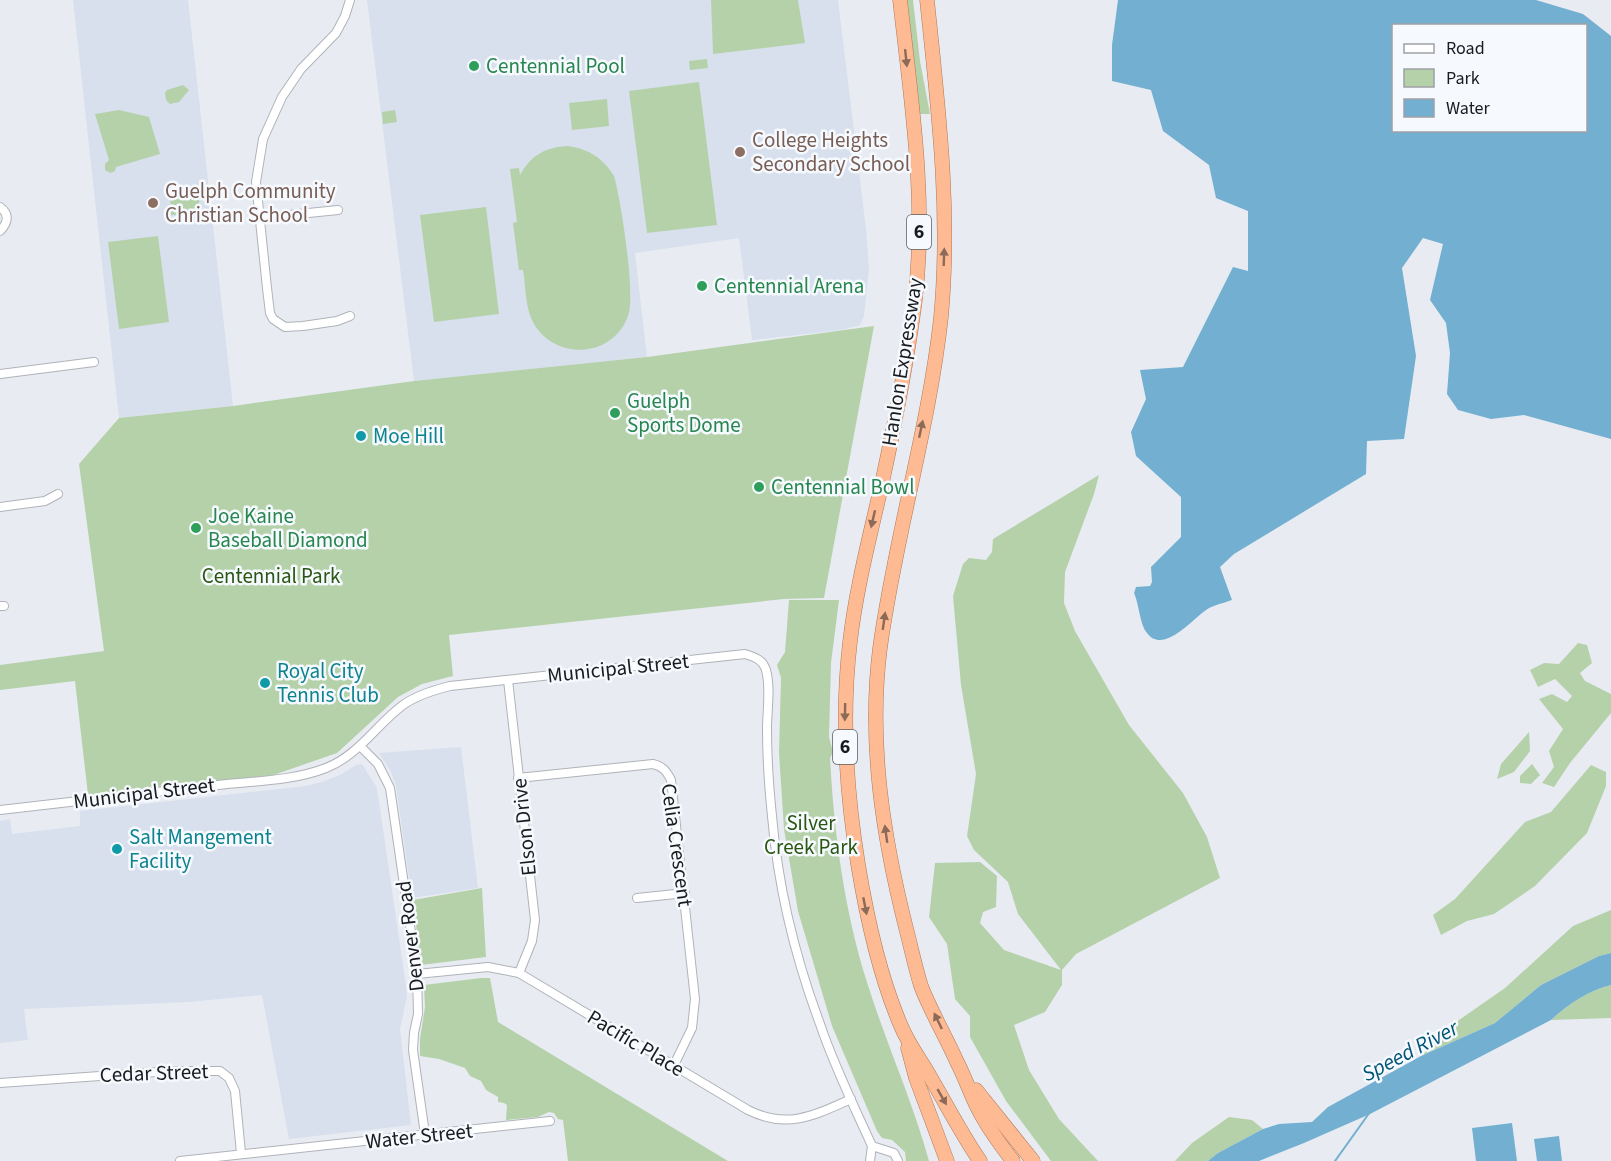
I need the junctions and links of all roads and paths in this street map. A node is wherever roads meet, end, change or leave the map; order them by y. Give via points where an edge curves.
1 (350, 0) edge
2 (900, 0) edge
3 (927, 0) edge
4 (0, 207) edge
5 (338, 210) dead end
6 (259, 218) junction
7 (0, 231) edge
8 (350, 316) dead end
9 (94, 362) dead end
10 (0, 374) edge
11 (58, 494) dead end
12 (0, 507) edge
13 (508, 680) junction
14 (361, 747) junction
15 (518, 778) junction
16 (0, 810) edge
17 (685, 893) junction
18 (637, 898) dead end
19 (519, 973) junction
20 (417, 974) junction
21 (902, 1029) junction
22 (674, 1065) junction
23 (963, 1074) junction
24 (0, 1083) edge
25 (852, 1099) junction
26 (550, 1121) dead end
27 (425, 1134) junction
28 (872, 1146) junction
29 (241, 1153) junction
30 (180, 1161) edge
31 (870, 1161) edge
32 (898, 1161) edge
33 (947, 1161) edge
34 (980, 1161) edge
35 (1013, 1161) edge
36 (1033, 1161) edge

1 - 6 street via 336,33 293,79 270,121 256,172
2 -> 21 highway, Hanlon Expressway / 6 via 918,176 916,279 899,394 850,640 845,733 850,814 867,914 881,971
23 -> 3 highway, Hanlon Expressway / 6 via 921,986 892,874 877,752 881,641 931,382 943,283 943,148
4 - 7 street via 7,218
5 - 6 street
6 - 8 street via 273,319 285,327
9 - 10 street
11 - 12 street via 45,501
13 - 14 street, Municipal Street via 450,686 415,698 397,710
13 - 15 street, Elson Drive
13 - 25 street, Municipal Street via 746,654 761,662 767,680 772,826 789,922 820,1024
14 - 16 street, Municipal Street via 345,759 307,774
14 - 20 street, Denver Road via 378,764 390,788
15 - 17 street, Celia Crescent via 653,764 664,769 671,780
15 - 19 street, Elson Drive via 535,920 532,941
17 - 18 street
17 - 22 street, Celia Crescent via 695,1010 689,1036
19 - 20 street, Pacific Place via 488,967
19 - 22 street, Pacific Place
20 - 27 street, Denver Road via 418,1014 413,1050
21 - 33 highway
21 -> 34 highway, Hanlon Expressway / 6
22 - 25 street, Pacific Place via 748,1110 769,1118 807,1117
23 - 35 highway, Hanlon Expressway / 6 via 981,1115
23 - 36 highway
24 - 29 street, Cedar Street via 220,1071 235,1091
25 - 28 street, Municipal Street
26 - 27 street, Water Street
27 - 29 street, Water Street
28 - 31 street
28 - 32 street via 894,1153
29 - 30 street, Water Street

